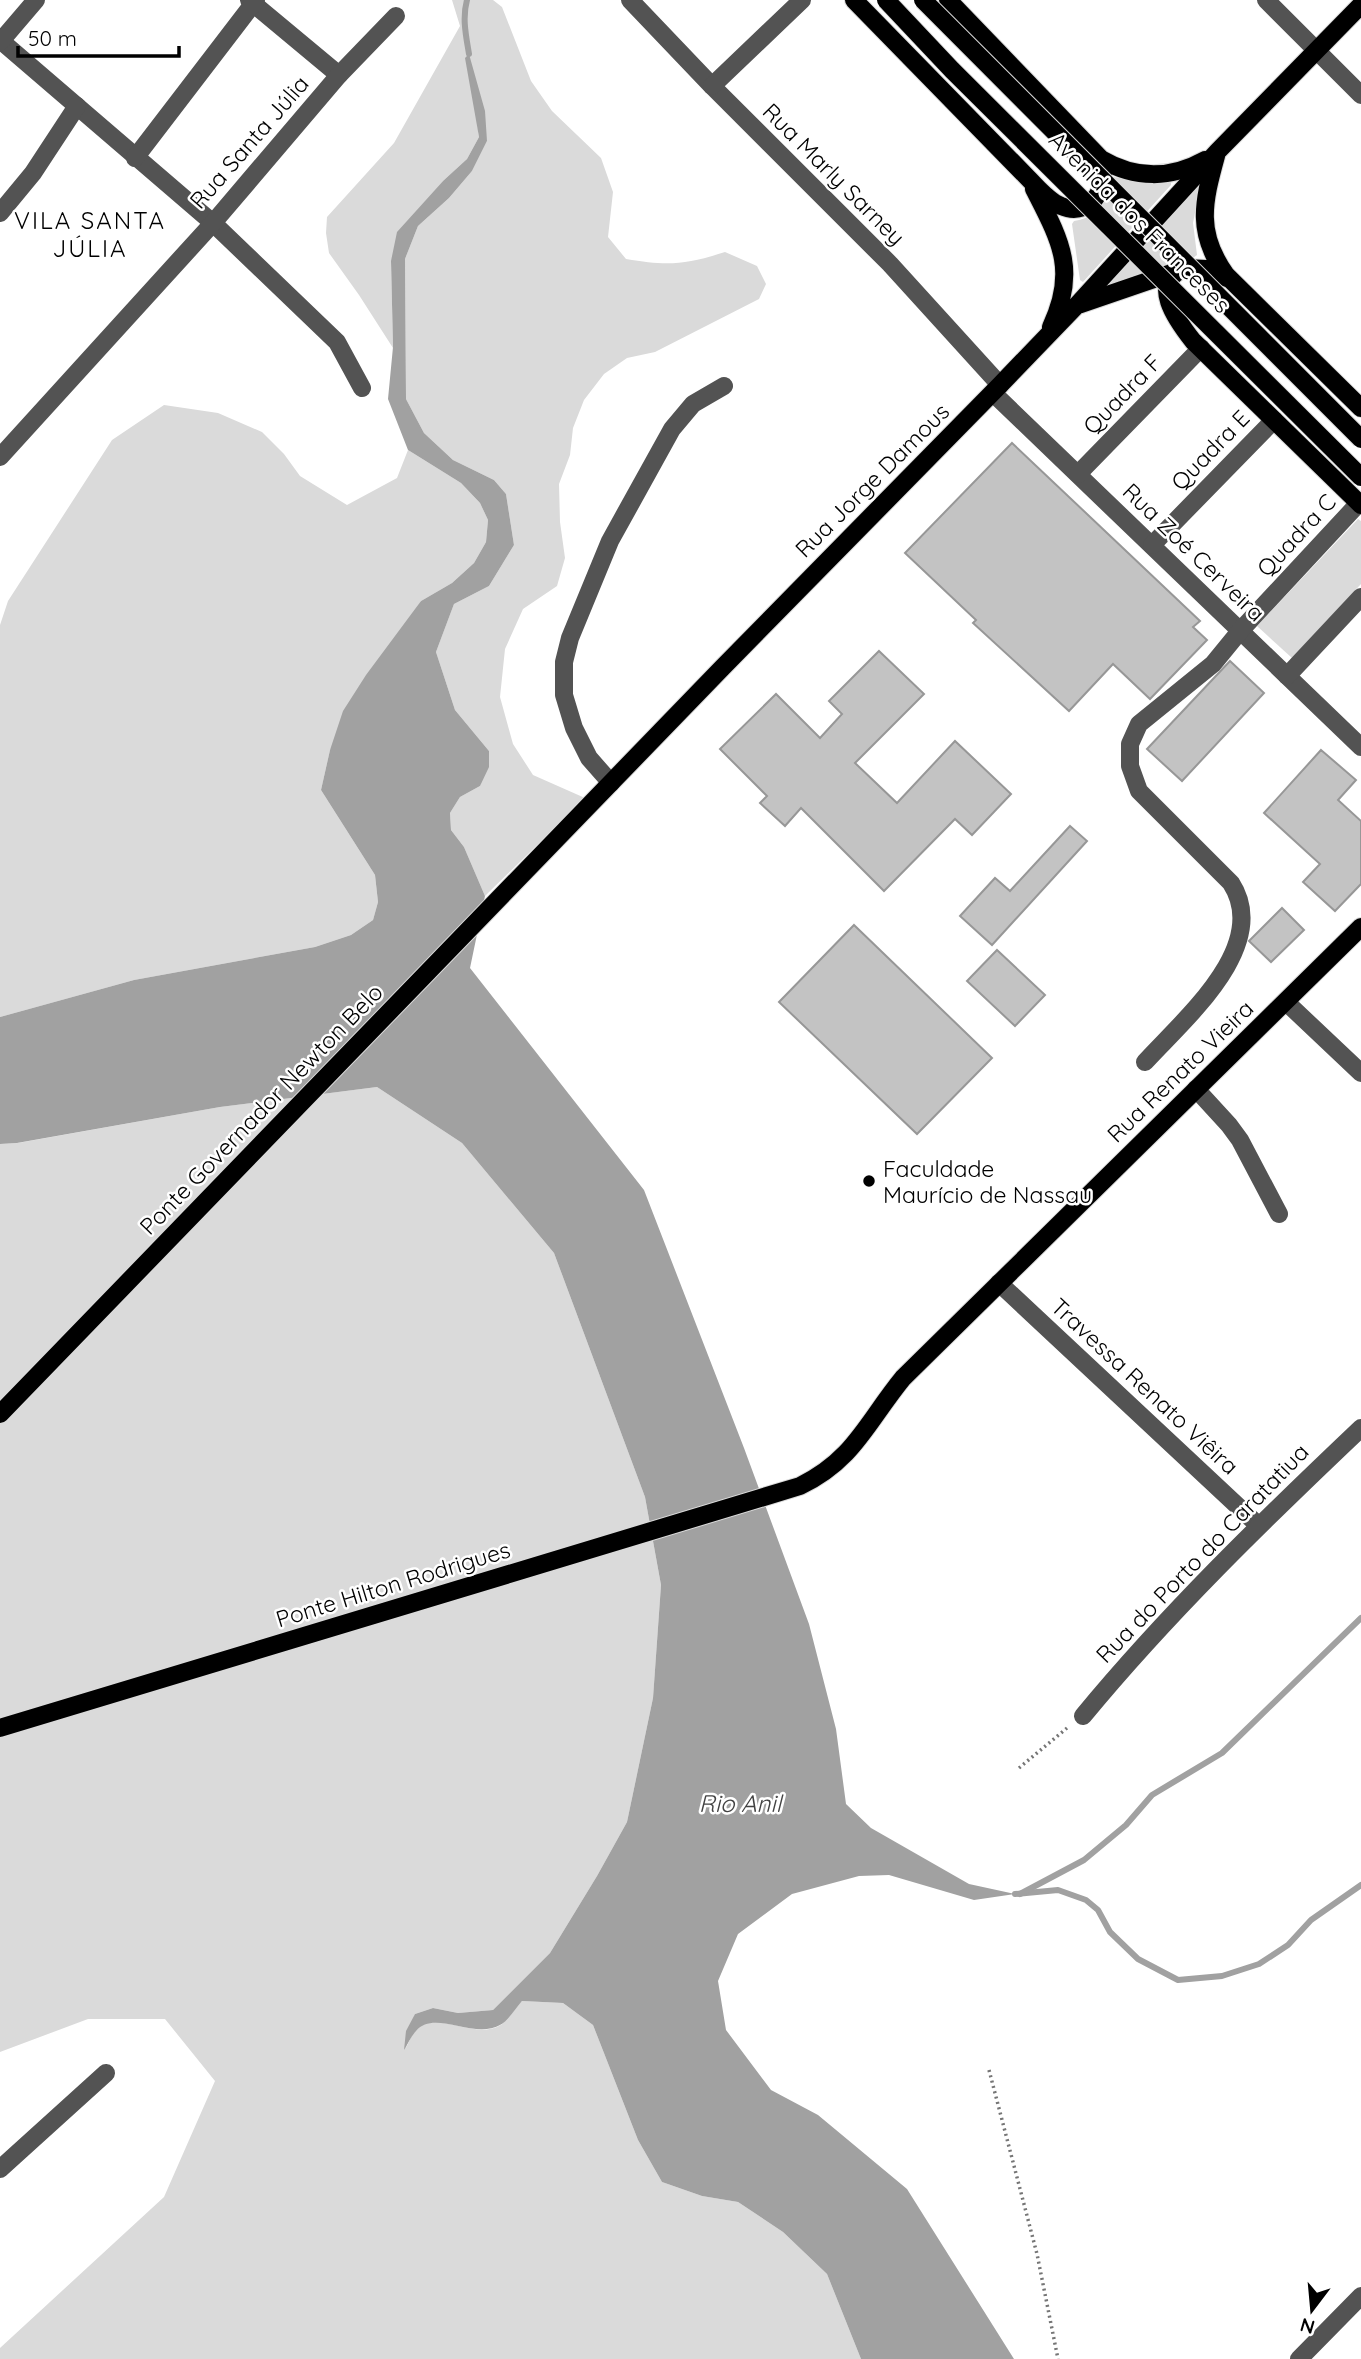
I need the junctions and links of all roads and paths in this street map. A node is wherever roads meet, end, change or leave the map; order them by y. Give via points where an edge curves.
1 (36, 0) edge
2 (630, 0) edge
3 (802, 0) edge
4 (855, 0) edge
5 (886, 0) edge
6 (923, 0) edge
7 (948, 0) edge
8 (1266, 0) edge
9 (253, 1) edge
10 (1361, 5) edge
11 (396, 16) dead end
12 (1, 41) edge
13 (1316, 50) junction
14 (339, 75) junction
15 (712, 86) junction
16 (1361, 95) edge
17 (77, 106) junction
18 (1217, 152) junction
19 (1096, 155) junction
20 (135, 158) junction
21 (1027, 177) junction
22 (0, 213) edge
23 (213, 223) junction
24 (1186, 268) junction
25 (1236, 284) junction
26 (1077, 305) junction
27 (1045, 339) junction
28 (1201, 348) junction
29 (724, 386) dead end
30 (362, 388) dead end
31 (997, 389) junction
32 (1361, 408) edge
33 (1274, 420) junction
34 (1361, 439) edge
35 (0, 457) edge
36 (1078, 474) junction
37 (1361, 477) edge
38 (1360, 504) edge
39 (1152, 545) junction
40 (1361, 597) edge
41 (1240, 631) junction
42 (1287, 676) junction
43 (1361, 747) edge
44 (611, 783) junction
45 (558, 838) joint
46 (1361, 927) edge
47 (1286, 1002) junction
48 (1145, 1062) dead end
49 (1361, 1073) edge
50 (1196, 1089) junction
51 (1279, 1214) dead end
52 (999, 1283) junction
53 (0, 1414) edge
54 (1361, 1428) edge
55 (800, 1486) joint
56 (1258, 1525) junction
57 (1083, 1716) joint
58 (0, 1728) edge
59 (1019, 1768) dead end
60 (989, 2070) dead end
61 (106, 2073) dead end
62 (0, 2169) edge
63 (1361, 2296) edge
64 (1305, 2357) edge
65 (1058, 2359) edge

1 - 12 street
2 - 15 street, Rua Marly Sarney
3 - 15 street
4 - 21 main road
5 - 37 main road, Avenida dos Franceses, bridge
6 - 34 main road, Avenida dos Franceses, bridge
7 - 19 main road
8 - 13 street
9 - 14 street
9 - 20 street
10 - 13 main road, Rua Jorge Damous
11 - 14 street, Rua Santa Júlia
12 - 17 street
13 - 16 street
13 - 18 main road, Rua Jorge Damous
14 - 23 street, Rua Santa Júlia
15 - 31 street, Rua Marly Sarney via 890,264
17 - 20 street
17 - 22 street
18 - 19 main road via 1180,172 1160,175 1126,171
18 - 25 main road via 1205,205 1205,232 1214,258
18 - 26 main road, Rua Jorge Damous
19 - 21 main road via 1103,169 1103,184 1095,199 1079,208 1056,204
20 - 23 street
21 - 27 main road via 1059,240 1065,265 1062,299
23 - 30 street via 337,342
23 - 35 street, Rua Santa Júlia
24 - 25 main road via 1214,271
24 - 26 main road
24 - 28 main road via 1171,279 1169,303
25 - 32 main road
26 - 27 main road, Rua Jorge Damous
27 - 31 main road, Rua Jorge Damous
28 - 33 main road
28 - 36 street, Quadra F
29 - 44 street via 693,404 672,429 610,541 570,638 564,662 565,695 574,728
31 - 36 street, Rua Zoé Cerveira
31 - 44 main road, Rua Jorge Damous
33 - 38 main road
33 - 39 street, Quadra E
36 - 39 street, Rua Zoé Cerveira
38 - 41 street, Quadra C
39 - 41 street, Rua Zoé Cerveira
40 - 42 street
41 - 42 street, Rua Zoé Cerveira
41 - 48 street, Quadra C via 1213,664 1139,724 1130,744 1130,766 1139,792 1231,884 1239,895 1241,910 1240,933 1225,974
42 - 43 street, Rua Zoé Cerveira
44 - 45 main road, Rua Jorge Damous
45 - 53 main road, Ponte Governador Newton Belo
46 - 47 main road, Rua Renato Vieira
47 - 49 street
47 - 50 main road, Rua Renato Vieira
50 - 51 street via 1240,1140
50 - 52 main road, Rua Renato Vieira
52 - 55 main road, Rua Renato Vieira via 903,1378 843,1458
52 - 56 street, Travessa Renato Viêira
54 - 56 street, Rua do Porto do Caratatiua
55 - 58 main road, Ponte Hilton Rodrigues
56 - 57 street, Rua do Porto do Caratatiua
57 - 59 path
60 - 65 path via 1037,2254
61 - 62 street
63 - 64 street

